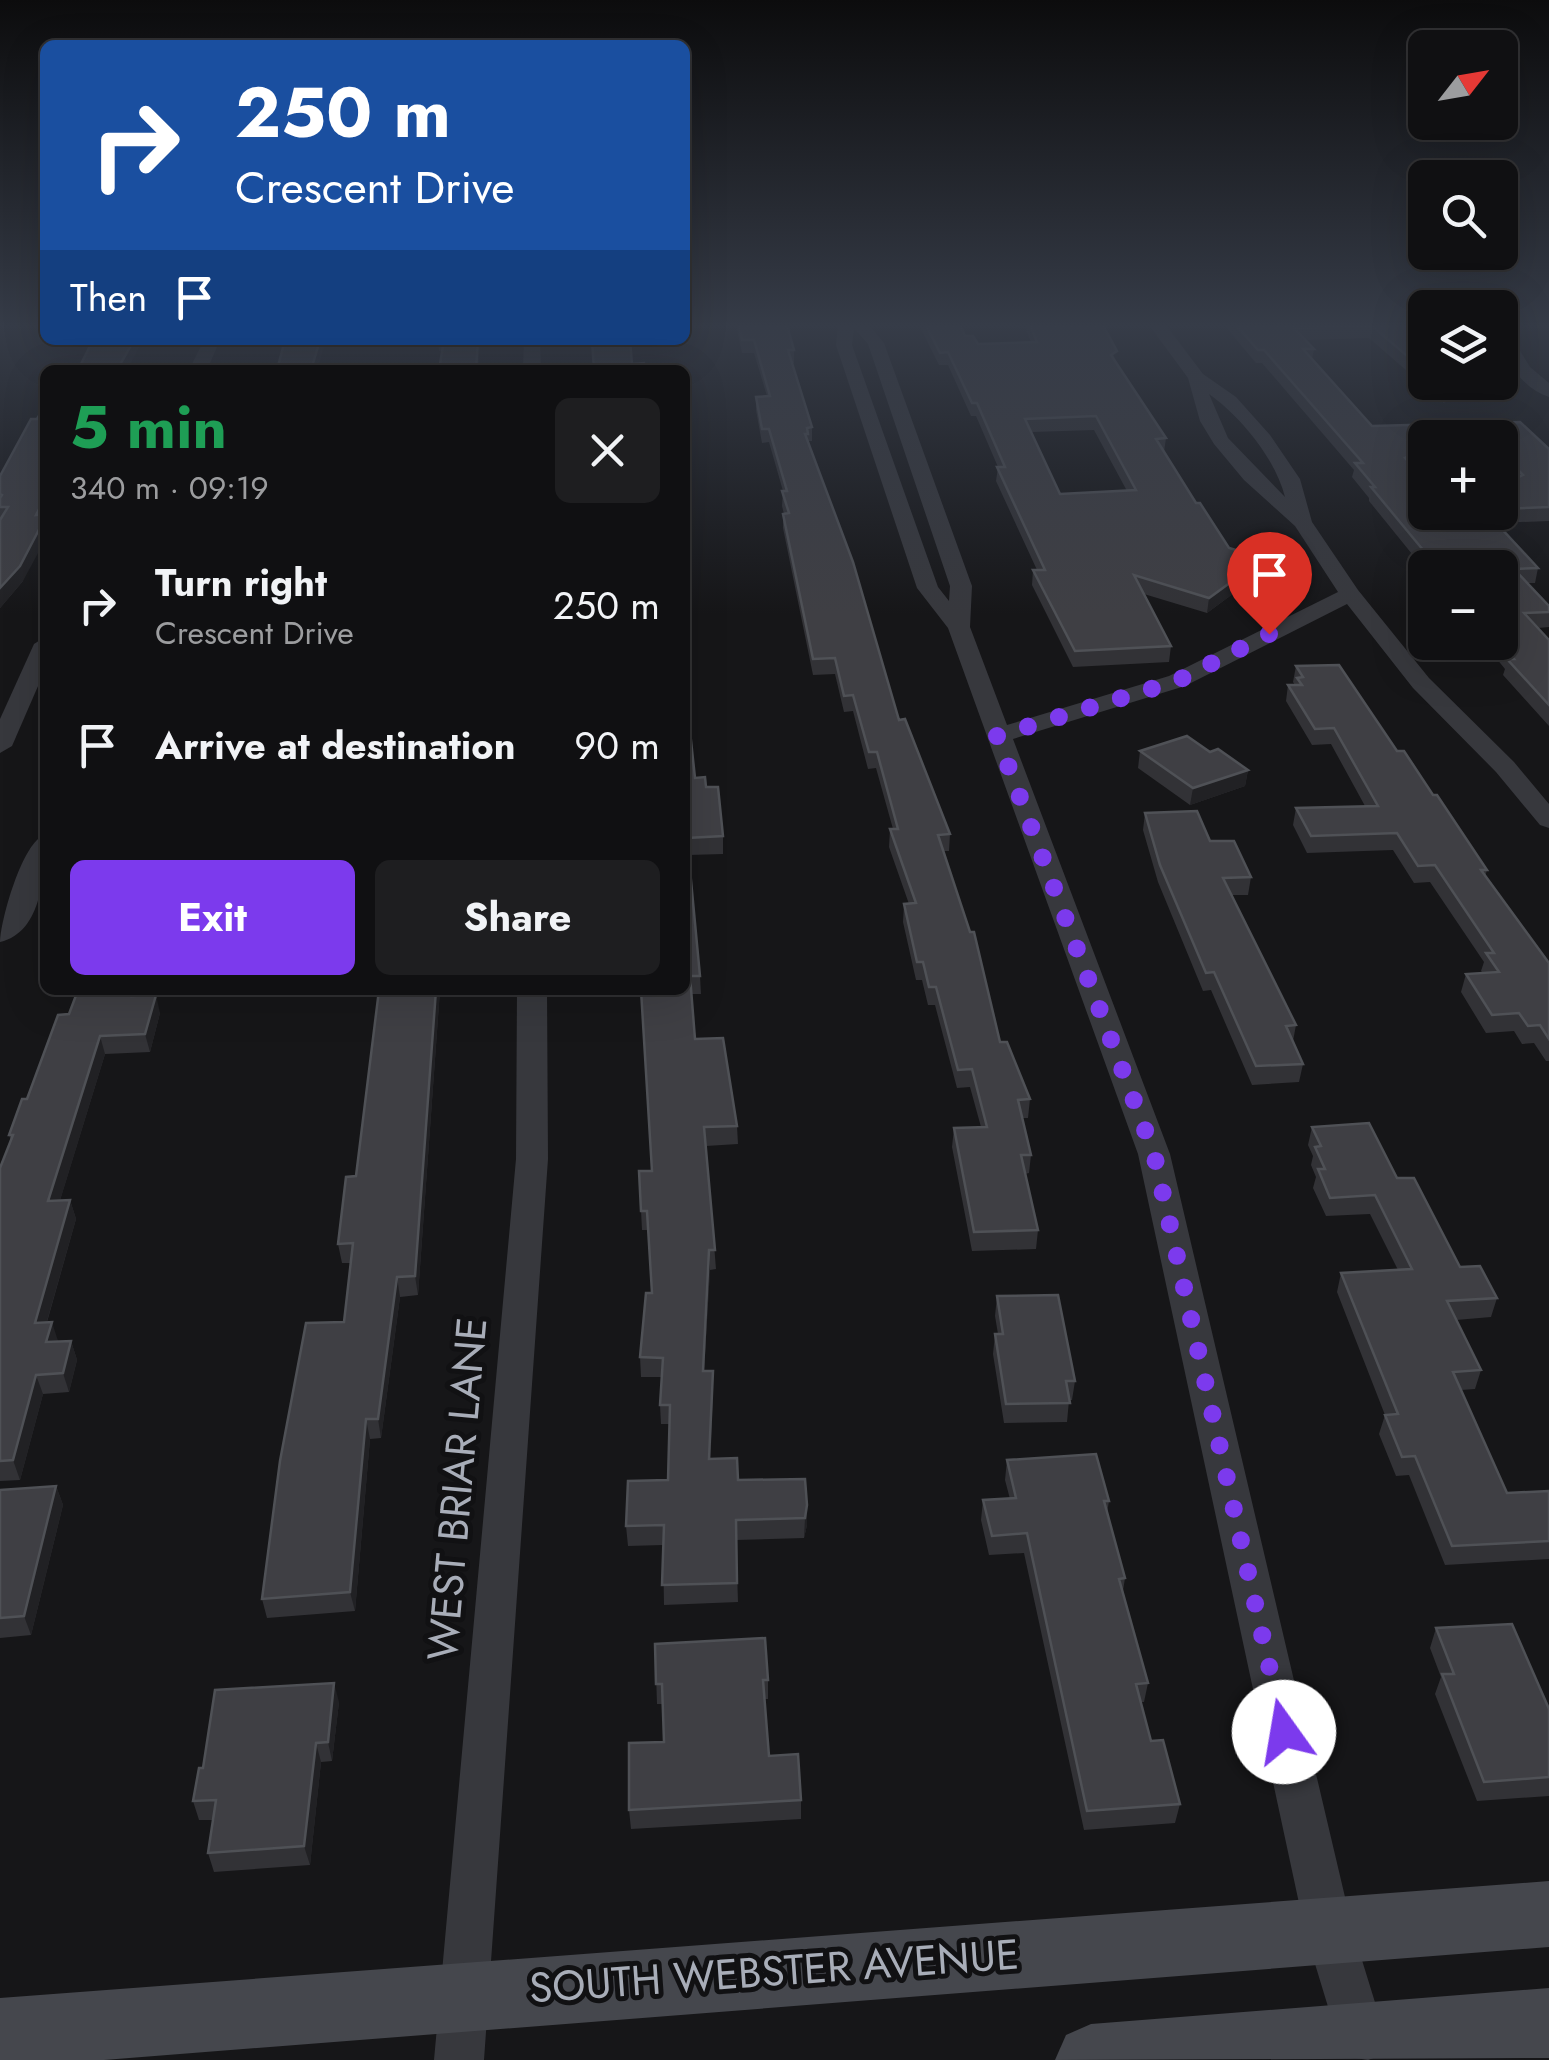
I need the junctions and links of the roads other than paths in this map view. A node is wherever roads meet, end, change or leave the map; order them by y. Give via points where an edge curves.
1 (870, 421) edge
2 (903, 421) edge
3 (1210, 421) edge
4 (1247, 421) edge
5 (1302, 522) junction
6 (1350, 594) junction
7 (958, 628) junction
8 (40, 655) edge
9 (997, 736) junction
10 (0, 746) edge
11 (1549, 820) edge
12 (40, 856) edge
13 (0, 934) edge
14 (532, 995) edge
15 (1549, 1914) edge
16 (1329, 1930) junction
17 (1549, 2023) edge
18 (461, 2027) edge
19 (0, 2033) edge
20 (1361, 2038) junction
21 (1092, 2060) edge

1 - 7 street via 928,588
2 - 7 street via 960,586
3 - 5 street via 1238,464
4 - 5 street via 1290,479
5 - 6 street
6 - 9 street via 1177,681
6 - 11 street
7 - 9 street
8 - 10 street
9 - 16 street via 1154,1154
12 - 13 street via 14,922
14 - 18 street, WEST BRIAR LANE via 532,1159
15 - 16 main road, SOUTH WEBSTER AVENUE
16 - 18 main road, SOUTH WEBSTER AVENUE
16 - 20 street
17 - 20 main road
18 - 19 main road, SOUTH WEBSTER AVENUE
20 - 21 main road

